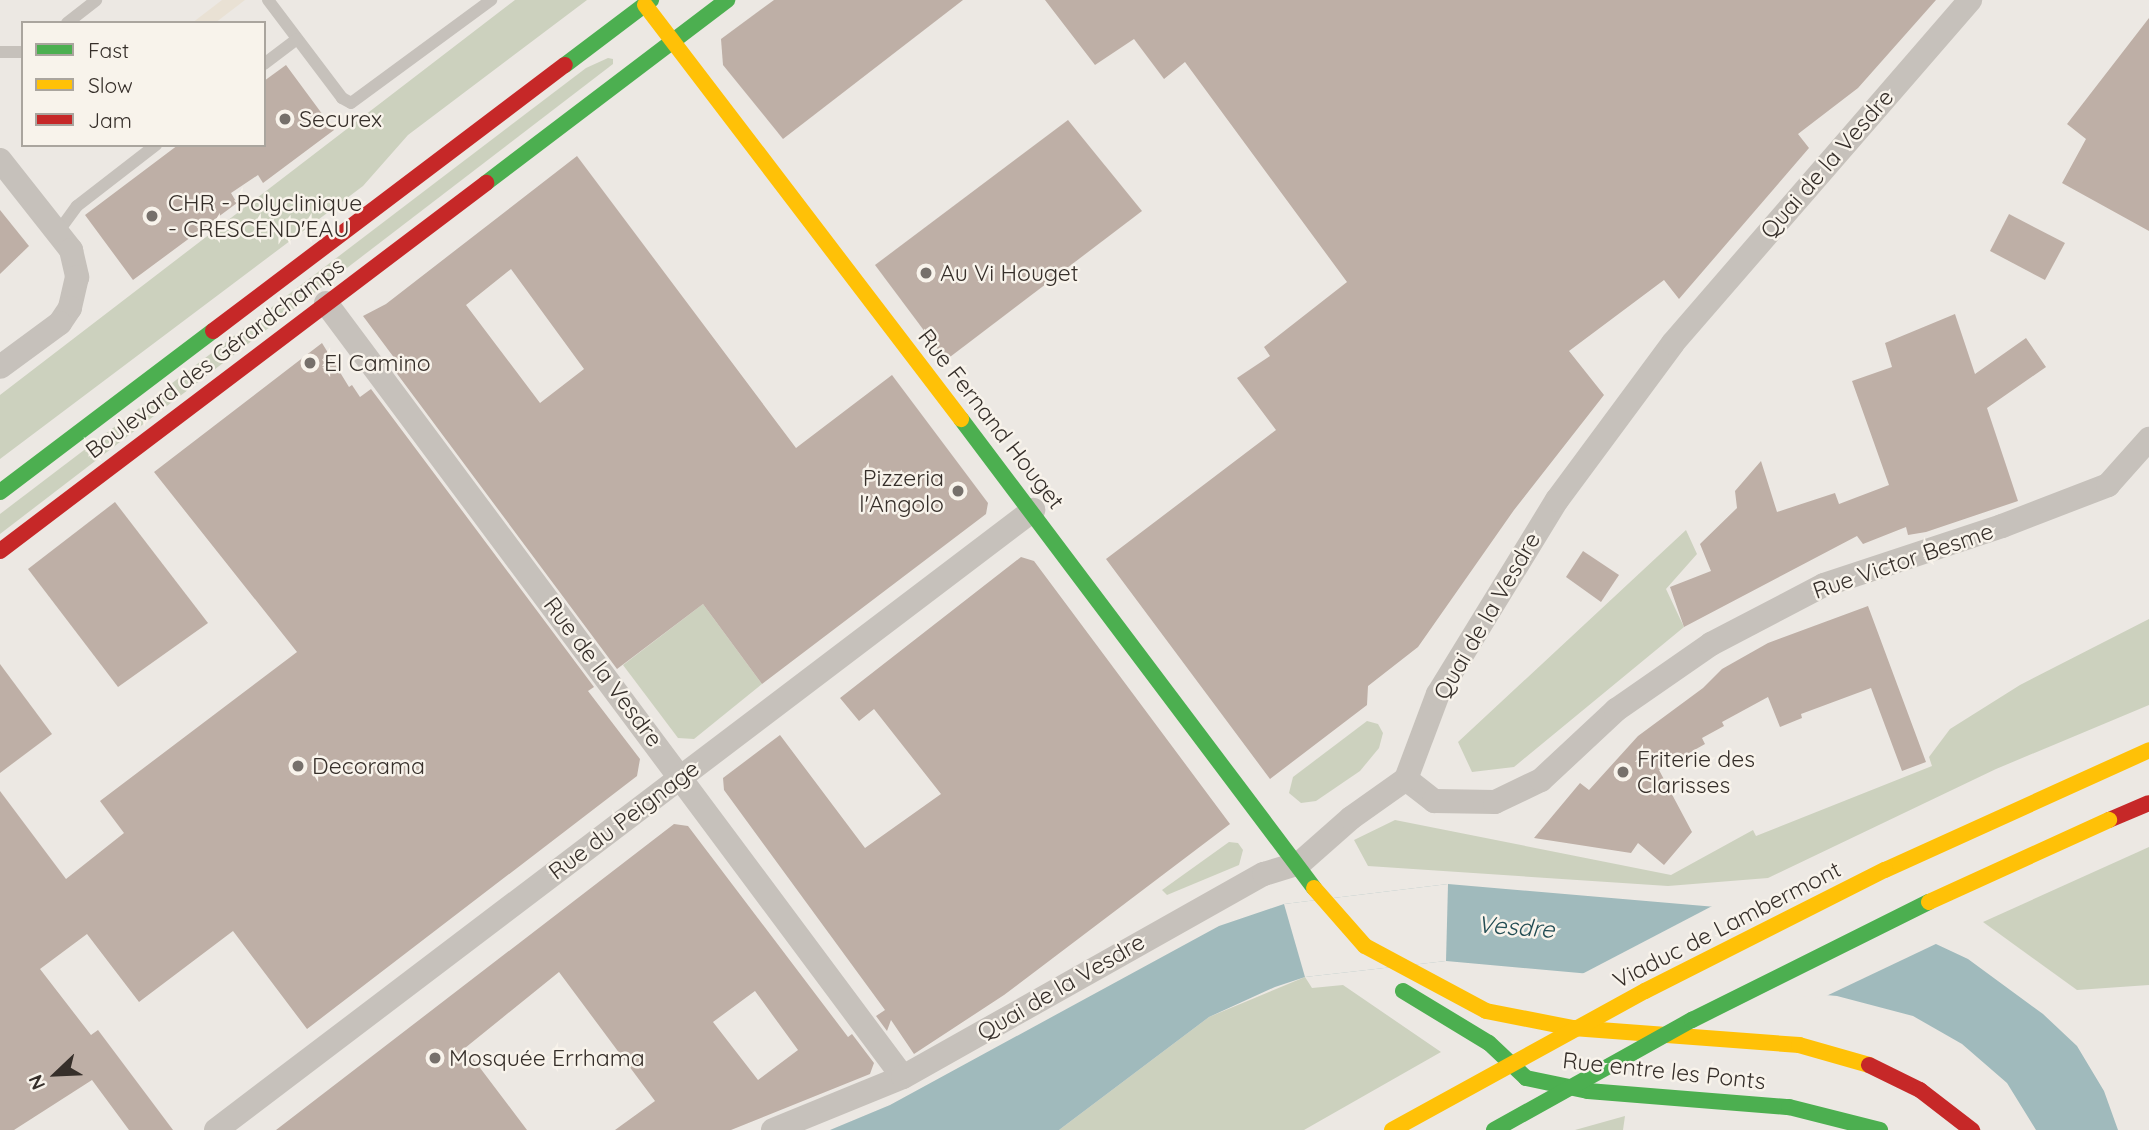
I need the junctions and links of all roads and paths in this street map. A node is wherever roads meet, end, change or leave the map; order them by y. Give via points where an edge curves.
1 (96, 0) edge
2 (268, 0) edge
3 (491, 0) edge
4 (727, 0) edge
5 (1970, 0) edge
6 (648, 2) edge
7 (70, 21) edge
8 (297, 39) junction
9 (672, 41) junction
10 (0, 52) edge
11 (19, 53) edge
12 (266, 62) edge
13 (153, 147) edge
14 (0, 160) edge
15 (58, 232) junction
16 (326, 303) junction
17 (0, 367) edge
18 (2149, 439) edge
19 (0, 492) edge
20 (1033, 510) junction
21 (0, 551) edge
22 (2149, 750) edge
23 (682, 776) junction
24 (1406, 779) junction
25 (2149, 803) edge
26 (1300, 863) junction
27 (1365, 946) junction
28 (903, 1077) junction
29 (1964, 1127) edge
30 (216, 1130) edge
31 (773, 1130) edge
32 (1392, 1130) edge
33 (1494, 1130) edge
34 (1881, 1130) edge

1 - 7 lane
2 - 8 lane
3 - 8 lane via 356,102 342,98
4 - 9 main road, Boulevard des Gérardchamps
5 - 24 street, Quai de la Vesdre via 1673,343 1557,500 1438,694
6 - 9 main road, Rue Fernand Houget
6 - 19 main road, Boulevard des Gérardchamps
8 - 12 lane
9 - 16 main road, Boulevard des Gérardchamps
9 - 20 main road, Rue Fernand Houget
10 - 11 lane
13 - 15 lane via 77,206
14 - 15 street
15 - 17 street via 76,263 70,308 60,323
16 - 21 main road, Boulevard des Gérardchamps
16 - 23 street, Rue de la Vesdre
18 - 24 street, Rue Victor Besme via 2108,485 2003,526 1824,585 1711,644 1616,710 1541,780 1495,802 1434,801
20 - 23 street, Rue du Peignage
20 - 26 main road, Rue Fernand Houget
22 - 32 main road, Viaduc de Lambermont, bridge via 1885,870 1645,991
23 - 28 street, Rue de la Vesdre
23 - 30 street, Rue du Peignage
24 - 26 street, Quai de la Vesdre via 1351,818
25 - 33 main road, bridge via 1936,898 1692,1020
26 - 27 main road, Rue entre les Ponts via 1323,901
26 - 28 street, Quai de la Vesdre via 1264,874
27 - 29 main road, Rue entre les Ponts via 1486,1011 1573,1028 1799,1045 1872,1066 1920,1090
27 - 34 main road, Rue entre les Ponts via 1385,976 1420,1005 1489,1043 1526,1078 1588,1091 1789,1107
28 - 31 street, Quai de la Vesdre

